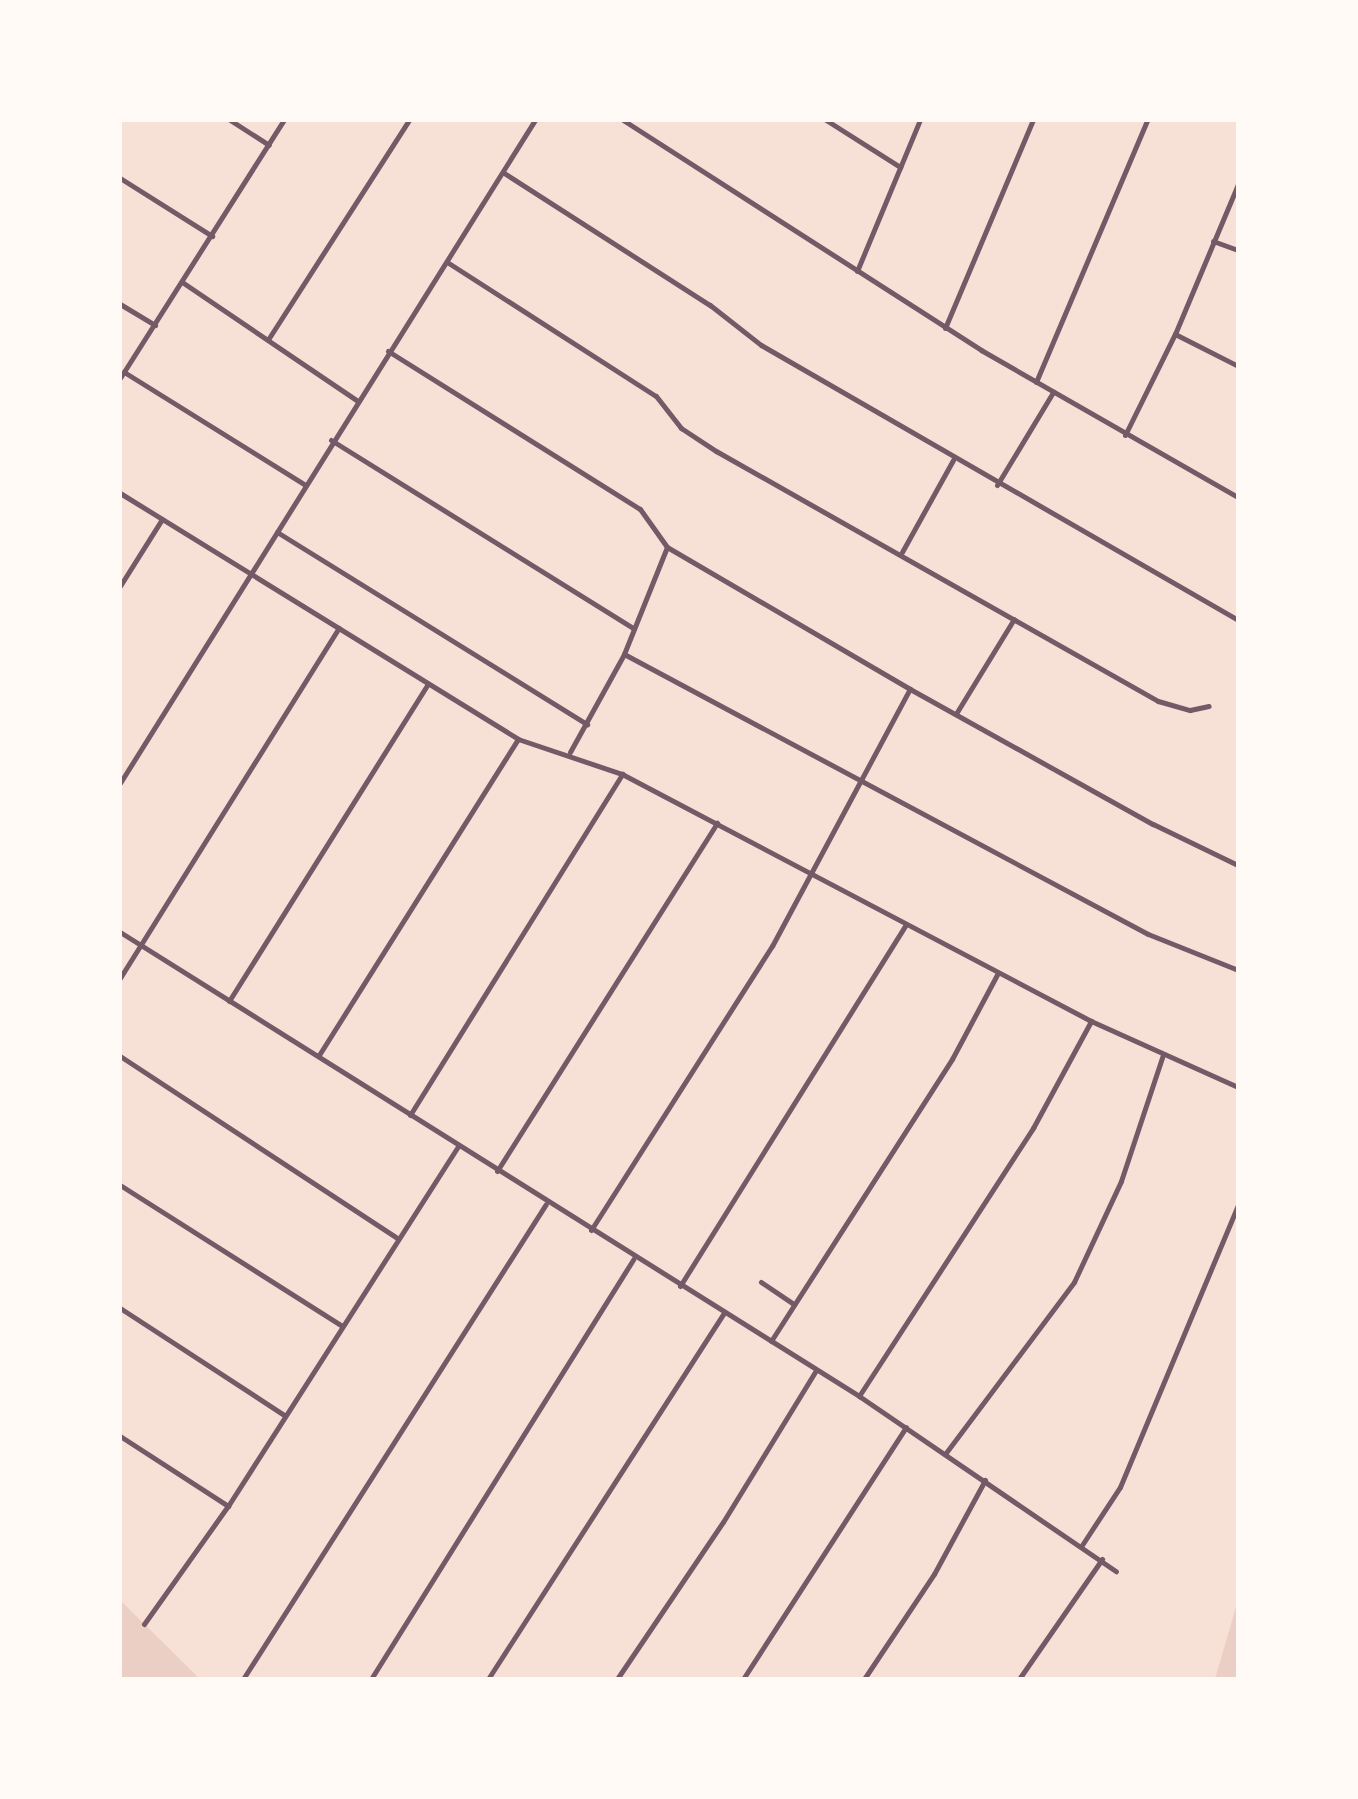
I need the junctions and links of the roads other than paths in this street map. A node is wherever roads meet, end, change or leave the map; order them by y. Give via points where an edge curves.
1 (230, 120) edge
2 (284, 120) edge
3 (409, 120) edge
4 (535, 120) edge
5 (623, 120) edge
6 (826, 120) edge
7 (920, 120) edge
8 (1033, 120) edge
9 (1147, 120) edge
10 (269, 145) junction
11 (900, 167) junction
12 (504, 173) junction
13 (120, 178) edge
14 (1238, 184) edge
15 (212, 236) junction
16 (1213, 241) junction
17 (1238, 250) edge
18 (447, 262) junction
19 (857, 271) junction
20 (182, 282) junction
21 (120, 304) edge
22 (155, 325) junction
23 (945, 328) junction
24 (1175, 334) junction
25 (269, 338) junction
26 (388, 351) junction
27 (1238, 366) edge
28 (122, 375) edge
29 (1036, 382) junction
30 (1053, 392) junction
31 (358, 401) junction
32 (1125, 435) junction
33 (331, 440) junction
34 (953, 460) junction
35 (304, 484) junction
36 (997, 485) junction
37 (120, 493) edge
38 (1238, 497) edge
39 (162, 519) junction
40 (277, 532) junction
41 (667, 547) junction
42 (902, 552) junction
43 (251, 575) junction
44 (120, 586) edge
45 (1014, 619) junction
46 (1238, 620) edge
47 (339, 628) junction
48 (633, 628) junction
49 (624, 654) junction
50 (427, 685) junction
51 (910, 689) junction
52 (1209, 706) dead end
53 (957, 712) junction
54 (587, 724) junction
55 (518, 739) junction
56 (570, 752) junction
57 (622, 774) junction
58 (120, 783) edge
59 (860, 784) junction
60 (717, 823) junction
61 (1238, 865) edge
62 (811, 877) junction
63 (905, 926) junction
64 (120, 932) edge
65 (141, 945) junction
66 (1238, 970) edge
67 (998, 973) junction
68 (120, 978) edge
69 (229, 1001) junction
70 (1091, 1021) junction
71 (319, 1055) junction
72 (1163, 1055) junction
73 (120, 1056) edge
74 (1238, 1087) edge
75 (410, 1115) junction
76 (458, 1146) junction
77 (497, 1171) junction
78 (120, 1185) edge
79 (546, 1204) junction
80 (1238, 1205) edge
81 (591, 1230) junction
82 (396, 1237) junction
83 (633, 1259) junction
84 (761, 1282) dead end
85 (680, 1286) junction
86 (794, 1304) junction
87 (120, 1308) edge
88 (723, 1314) junction
89 (341, 1325) junction
90 (771, 1341) junction
91 (816, 1370) junction
92 (859, 1396) junction
93 (284, 1415) junction
94 (906, 1427) junction
95 (120, 1436) edge
96 (945, 1454) junction
97 (985, 1480) junction
98 (228, 1506) junction
99 (1082, 1545) junction
100 (1102, 1559) junction
101 (1116, 1571) dead end
102 (144, 1624) dead end
103 (243, 1679) edge
104 (371, 1679) edge
105 (488, 1679) edge
106 (617, 1679) edge
107 (743, 1679) edge
108 (864, 1679) edge
109 (1019, 1679) edge

1 - 10 street
2 - 10 street
3 - 25 street
4 - 12 street
5 - 19 street
6 - 11 street
7 - 11 street
8 - 23 street
9 - 29 street
10 - 15 street
11 - 19 street
12 - 18 street
12 - 34 street via 710,305 761,345
13 - 15 street
14 - 16 street
15 - 20 street
16 - 17 street
16 - 24 street
18 - 26 street
18 - 42 street via 656,396 695,439
19 - 23 street
20 - 22 street
20 - 25 street
21 - 22 street
22 - 28 street
23 - 29 street
24 - 27 street
24 - 32 street
25 - 31 street
26 - 31 street
26 - 41 street via 640,509
28 - 35 street
29 - 30 street
30 - 32 street
30 - 36 street
31 - 33 street
32 - 38 street
33 - 35 street
33 - 48 street
34 - 36 street
34 - 42 street
35 - 40 street
36 - 46 street
37 - 39 street
39 - 43 street
39 - 44 street
40 - 43 street
40 - 54 street
41 - 48 street
41 - 51 street
42 - 45 street
43 - 47 street
43 - 58 street
45 - 52 street via 1158,701 1190,710
45 - 53 street
47 - 50 street
47 - 65 street
48 - 49 street
49 - 54 street
49 - 59 street
50 - 55 street
50 - 69 street
51 - 53 street
51 - 59 street
53 - 61 street via 1153,824
54 - 56 street
55 - 56 street
55 - 71 street
56 - 57 street
57 - 60 street
57 - 75 street
59 - 62 street
59 - 66 street via 1148,934
60 - 62 street
60 - 77 street via 610,1000
62 - 63 street
62 - 81 street
63 - 67 street
63 - 85 street
64 - 65 street
65 - 68 street
65 - 69 street
67 - 70 street
67 - 86 street via 952,1059
69 - 71 street
70 - 72 street
70 - 92 street via 1033,1128
71 - 75 street
72 - 74 street
72 - 96 street via 1121,1181 1074,1282
73 - 82 street
75 - 76 street
76 - 77 street
76 - 82 street
77 - 79 street
78 - 89 street
79 - 81 street
79 - 103 street
80 - 99 street via 1120,1487
81 - 83 street
82 - 89 street
83 - 85 street
83 - 104 street
84 - 86 street
85 - 88 street
86 - 90 street
87 - 93 street
88 - 90 street
88 - 105 street
89 - 93 street
90 - 91 street
91 - 92 street
91 - 106 street via 723,1522
92 - 94 street
93 - 98 street
94 - 96 street
94 - 107 street
95 - 98 street
96 - 97 street
97 - 99 street
97 - 108 street via 934,1574
98 - 102 street
99 - 100 street
100 - 101 street
100 - 109 street

